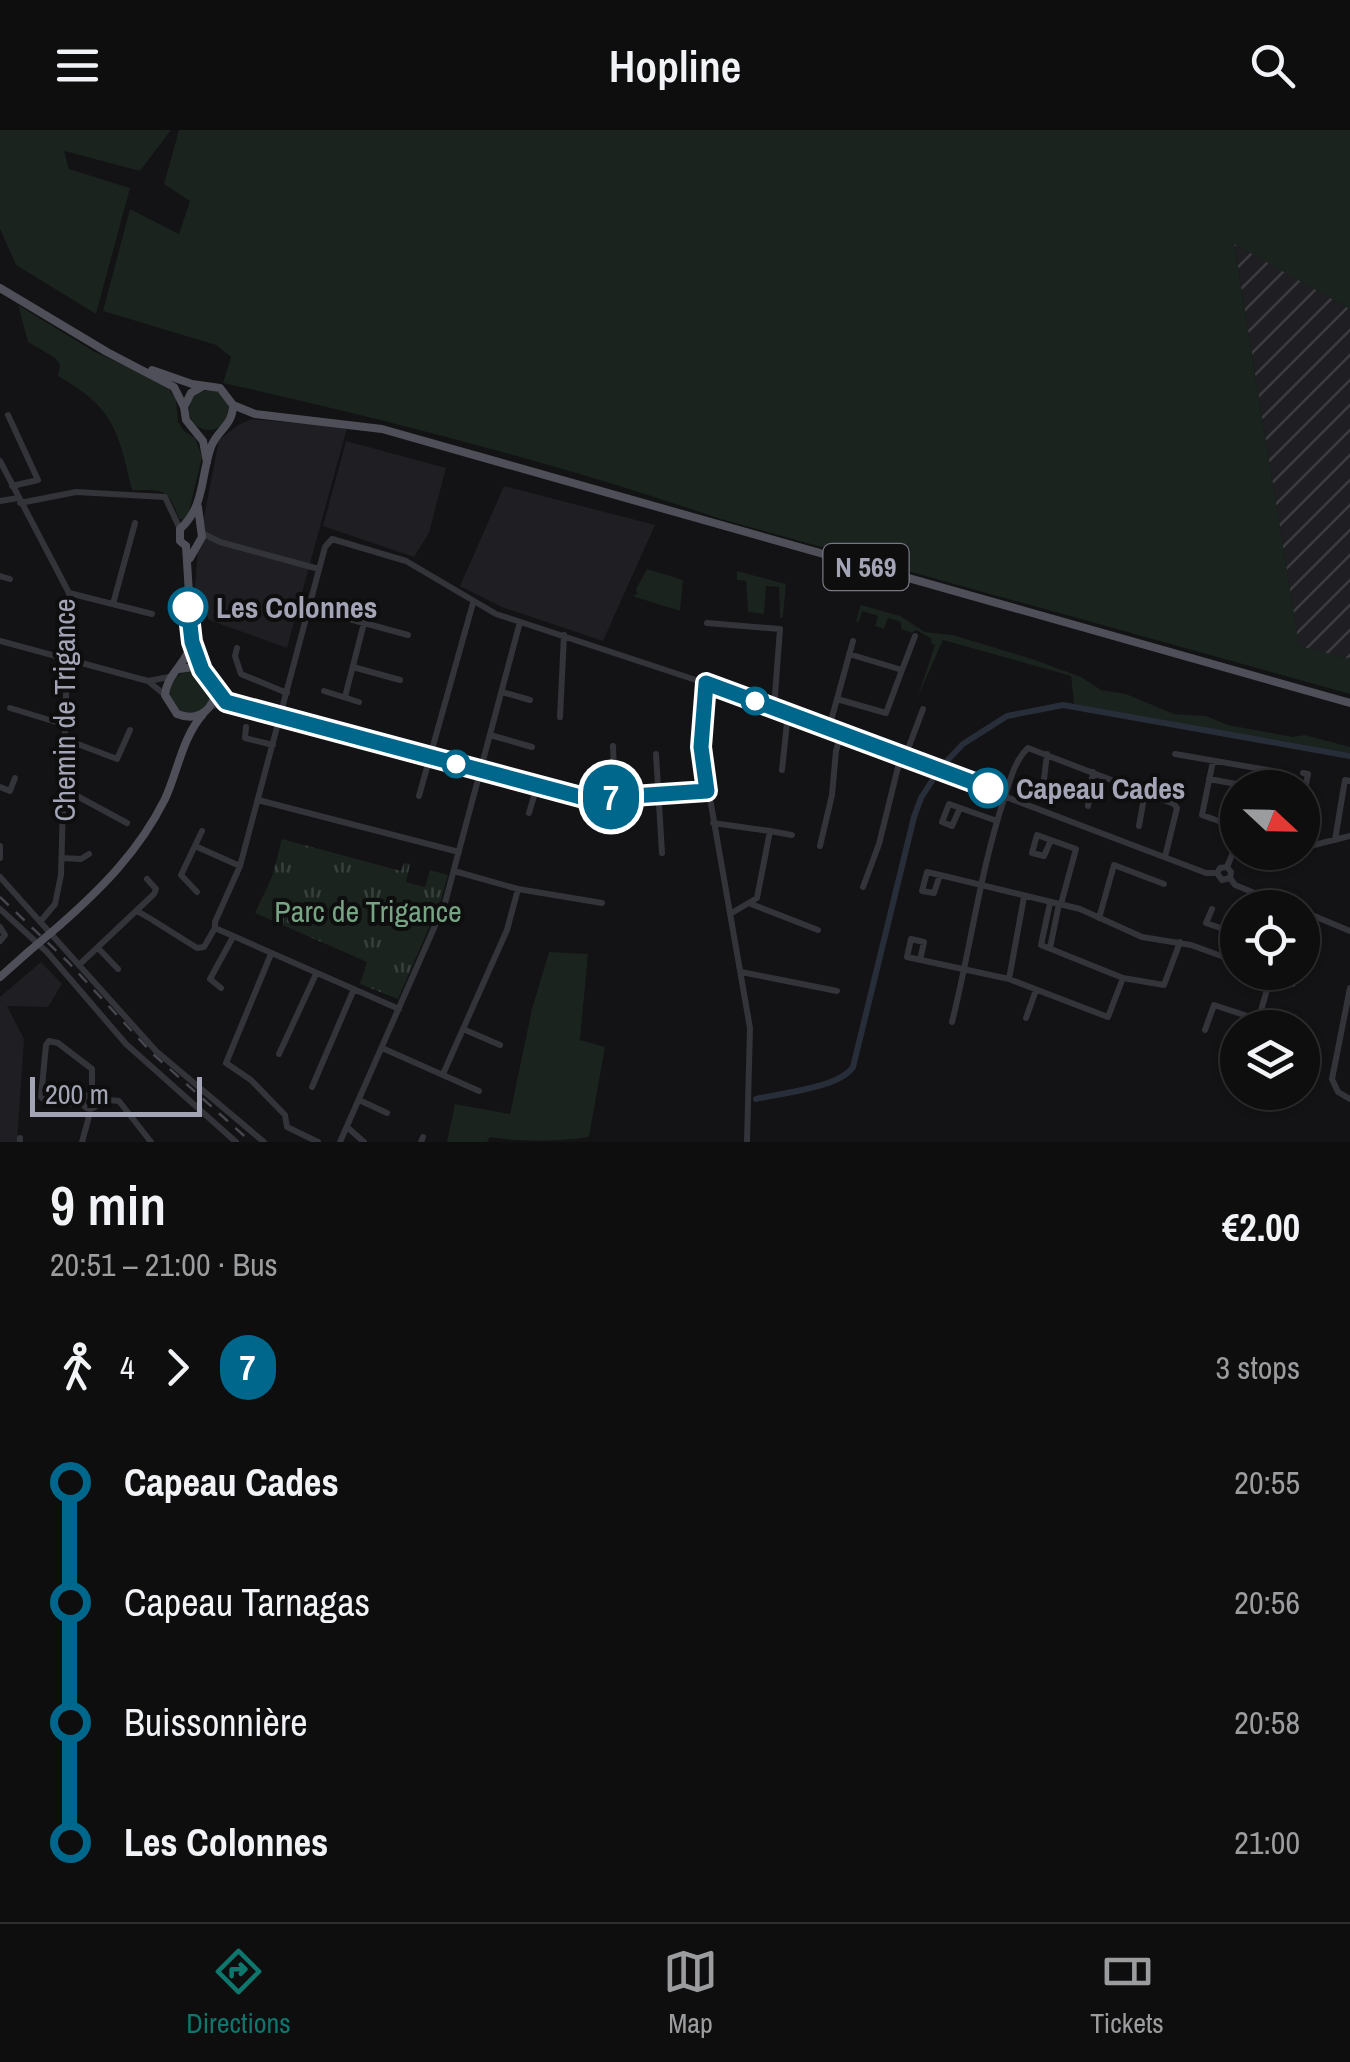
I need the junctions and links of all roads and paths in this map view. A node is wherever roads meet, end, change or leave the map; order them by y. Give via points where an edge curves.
1 (0, 288) edge
2 (138, 367) junction
3 (204, 385) junction
4 (234, 405) junction
5 (184, 407) junction
6 (255, 414) junction
7 (8, 415) dead end
8 (230, 423) junction
9 (195, 430) junction
10 (222, 431) junction
11 (0, 461) edge
12 (207, 462) junction
13 (12, 486) junction
14 (0, 501) edge
15 (19, 501) junction
16 (136, 524) dead end
17 (180, 530) junction
18 (195, 536) junction
19 (320, 569) junction
20 (0, 576) edge
21 (10, 579) dead end
22 (69, 593) junction
23 (472, 602) junction
24 (113, 604) junction
25 (309, 608) junction
26 (152, 614) dead end
27 (520, 622) junction
28 (364, 623) junction
29 (707, 623) dead end
30 (408, 635) dead end
31 (564, 635) junction
32 (915, 636) dead end
33 (0, 641) edge
34 (852, 641) dead end
35 (192, 642) junction
36 (237, 648) dead end
37 (849, 654) junction
38 (68, 658) junction
39 (353, 667) junction
40 (179, 669) junction
41 (202, 670) junction
42 (902, 670) junction
43 (169, 677) junction
44 (400, 680) dead end
45 (148, 681) junction
46 (706, 683) junction
47 (215, 690) junction
48 (324, 691) dead end
49 (502, 692) junction
50 (287, 693) junction
51 (164, 695) junction
52 (345, 697) junction
53 (837, 699) junction
54 (530, 700) dead end
55 (226, 702) junction
56 (360, 702) dead end
57 (1350, 703) edge
58 (10, 708) dead end
59 (774, 708) junction
60 (923, 708) dead end
61 (206, 710) junction
62 (788, 713) junction
63 (177, 714) junction
64 (281, 717) junction
65 (560, 718) dead end
66 (67, 725) junction
67 (246, 727) dead end
68 (828, 728) junction
69 (130, 730) dead end
70 (841, 733) junction
71 (490, 735) junction
72 (67, 740) junction
73 (186, 740) junction
74 (273, 745) junction
75 (613, 746) dead end
76 (532, 747) dead end
77 (656, 754) dead end
78 (1047, 754) junction
79 (1175, 754) dead end
80 (429, 756) junction
81 (903, 756) junction
82 (1212, 760) junction
83 (782, 770) dead end
84 (1267, 770) edge
85 (480, 771) junction
86 (1093, 772) junction
87 (15, 778) dead end
88 (1209, 780) junction
89 (1350, 780) edge
90 (1220, 782) edge
91 (536, 786) junction
92 (0, 788) edge
93 (1043, 788) dead end
94 (66, 790) junction
95 (707, 791) junction
96 (1145, 792) junction
97 (659, 794) junction
98 (419, 796) dead end
99 (1005, 796) junction
100 (615, 797) junction
101 (258, 800) junction
102 (1088, 806) dead end
103 (960, 808) dead end
104 (529, 813) dead end
105 (996, 820) junction
106 (1220, 822) edge
107 (127, 823) dead end
108 (713, 823) junction
109 (1138, 826) dead end
110 (202, 831) dead end
111 (770, 831) junction
112 (792, 835) dead end
113 (1350, 836) edge
114 (1051, 840) dead end
115 (1335, 840) junction
116 (1320, 844) edge
117 (0, 846) edge
118 (195, 846) junction
119 (820, 846) dead end
120 (458, 852) junction
121 (662, 853) dead end
122 (88, 854) dead end
123 (1165, 857) junction
124 (0, 858) edge
125 (62, 858) junction
126 (240, 866) junction
127 (1220, 868) edge
128 (1230, 870) edge
129 (454, 871) junction
130 (1217, 873) junction
131 (940, 874) dead end
132 (0, 876) edge
133 (1230, 878) junction
134 (147, 879) dead end
135 (1164, 884) dead end
136 (980, 885) junction
137 (863, 887) dead end
138 (518, 888) junction
139 (1246, 890) edge
140 (197, 892) dead end
141 (1024, 897) junction
142 (602, 903) dead end
143 (751, 904) junction
144 (1056, 904) junction
145 (0, 909) edge
146 (1212, 909) dead end
147 (137, 911) junction
148 (730, 914) junction
149 (1099, 918) junction
150 (1320, 919) edge
151 (40, 922) junction
152 (0, 927) edge
153 (216, 928) junction
154 (1220, 928) edge
155 (818, 930) dead end
156 (1350, 931) edge
157 (233, 937) junction
158 (0, 941) edge
159 (1180, 942) junction
160 (98, 948) junction
161 (272, 954) junction
162 (1220, 956) edge
163 (920, 960) dead end
164 (80, 964) junction
165 (118, 969) dead end
166 (965, 970) junction
167 (741, 972) junction
168 (316, 973) junction
169 (0, 978) edge
170 (1123, 978) junction
171 (1009, 980) junction
172 (221, 988) dead end
173 (1350, 988) edge
174 (354, 989) junction
175 (1036, 990) junction
176 (837, 991) dead end
177 (399, 1008) junction
178 (1231, 1010) edge
179 (1026, 1018) dead end
180 (952, 1022) dead end
181 (463, 1029) junction
182 (1205, 1030) dead end
183 (500, 1045) dead end
184 (382, 1048) junction
185 (279, 1054) dead end
186 (443, 1074) junction
187 (312, 1087) dead end
188 (479, 1090) dead end
189 (95, 1096) junction
190 (1350, 1099) edge
191 (358, 1100) junction
192 (82, 1104) junction
193 (91, 1109) junction
194 (388, 1113) dead end
195 (347, 1127) junction
196 (82, 1142) edge
197 (150, 1142) edge
198 (236, 1142) edge
199 (264, 1142) edge
200 (318, 1142) edge
201 (340, 1142) edge
202 (364, 1142) edge
203 (747, 1142) edge

1 - 2 main road
2 - 3 main road, N 569
2 - 5 main road via 174,387
3 - 4 main road, N 569 via 220,388
3 - 5 main road
4 - 6 main road, N 569
4 - 8 main road
5 - 9 main road
6 - 8 main road, N 569
6 - 57 main road, N 569 via 382,429
7 - 13 street via 38,480
8 - 10 main road, N 569
9 - 10 main road
9 - 12 main road
10 - 12 main road
11 - 13 street, Chemin de Trigance
12 - 18 main road
13 - 15 street, Chemin de Trigance
14 - 15 street
15 - 17 street via 76,492 165,497
15 - 22 street, Chemin de Trigance
16 - 24 street
17 - 18 main road
17 - 18 main road via 180,541
18 - 19 street
18 - 35 main road via 186,567
19 - 23 street via 328,542 339,540 406,561
19 - 25 street
20 - 21 street
22 - 24 street
22 - 38 street, Chemin de Trigance
23 - 27 street
23 - 80 street
24 - 26 street
25 - 28 street
25 - 50 street
27 - 31 street
27 - 49 street
28 - 30 street
28 - 39 street
29 - 59 street via 780,630
31 - 46 street
31 - 65 street
32 - 42 street
33 - 38 street
34 - 37 street
35 - 40 main road
35 - 41 main road
36 - 50 street via 241,674
37 - 42 street
37 - 53 street
38 - 45 street
38 - 66 street, Chemin de Trigance
39 - 44 street
39 - 52 street
40 - 41 main road
40 - 43 main road
41 - 47 main road
42 - 53 street via 886,712
43 - 45 street
43 - 51 main road
45 - 51 street
46 - 59 street
46 - 95 street via 701,747
47 - 55 street
47 - 61 main road
48 - 52 street
49 - 54 street
49 - 71 street
50 - 64 street
51 - 63 main road
52 - 56 street
53 - 68 street
55 - 61 street
55 - 64 street
58 - 66 street
59 - 62 street
60 - 81 street
61 - 63 main road
61 - 73 main road
62 - 68 street
62 - 83 street
63 - 73 main road
64 - 74 street
64 - 80 street
66 - 72 street, Chemin de Trigance
67 - 74 street via 245,738
68 - 70 street
69 - 72 street via 117,758
70 - 81 street
70 - 119 street
71 - 76 street
71 - 85 street
72 - 94 street, Chemin de Trigance
73 - 169 main road, bridge via 138,846 109,881
74 - 101 street
75 - 100 street
77 - 97 street
78 - 86 street
78 - 93 street
78 - 99 street via 1028,748 1021,754
79 - 82 street
80 - 85 street
80 - 98 street
81 - 99 street
81 - 137 street
82 - 84 street
82 - 88 street
85 - 91 street
85 - 120 street
86 - 96 street
86 - 102 street
87 - 92 street via 10,790
88 - 90 street
88 - 106 street via 1202,815
89 - 115 street
91 - 100 street via 588,799
91 - 104 street
94 - 107 street
94 - 125 street, Chemin de Trigance
95 - 97 street
95 - 108 street
96 - 109 street
96 - 123 street via 1177,808
97 - 100 street
97 - 121 street
99 - 105 street
99 - 123 street
101 - 120 street
101 - 126 street
103 - 105 street
105 - 136 street
108 - 111 street
108 - 148 street
110 - 118 street
111 - 112 street
111 - 143 street via 758,898
113 - 115 street
114 - 144 street via 1076,849
115 - 116 street
117 - 124 street
118 - 126 street
118 - 140 street via 181,875
120 - 129 street
122 - 125 street
123 - 130 street
125 - 151 street, Chemin de Trigance via 56,904
126 - 153 street
127 - 130 street
128 - 133 street
129 - 138 street
129 - 177 street
130 - 133 street
131 - 136 street
132 - 151 street
133 - 139 street
134 - 147 street via 156,889
135 - 149 street via 1114,866
136 - 141 street
136 - 166 street
138 - 142 street
138 - 181 street via 507,930
141 - 144 street
141 - 171 street
143 - 148 street
143 - 155 street
144 - 149 street
144 - 170 street via 1050,948
145 - 198 street via 47,952 126,1044
146 - 154 street via 1206,924
147 - 153 street via 200,949
147 - 160 street
148 - 167 street
149 - 159 street via 1142,937
150 - 156 street
151 - 164 street
152 - 158 street
153 - 157 street
157 - 161 street
157 - 172 street via 210,979
159 - 162 street
159 - 170 street via 1164,985
160 - 164 street
160 - 165 street
161 - 168 street
161 - 200 street via 226,1066 251,1080 285,1116 287,1127
163 - 166 street
164 - 199 street via 156,1051
166 - 171 street
166 - 180 street
167 - 176 street
167 - 203 street via 750,1028
168 - 174 street
168 - 185 street
170 - 175 street via 1108,1017
171 - 175 street
173 - 190 street via 1332,1079
174 - 177 street
174 - 187 street
175 - 179 street
177 - 184 street
178 - 182 street via 1214,1005
181 - 183 street
181 - 186 street
184 - 186 street
184 - 191 street
186 - 188 street
189 - 192 street
189 - 192 street via 92,1069 49,1041 41,1097
189 - 193 street
189 - 197 street via 119,1100
191 - 194 street
191 - 195 street
192 - 193 street
193 - 196 street
195 - 201 street
195 - 202 street

